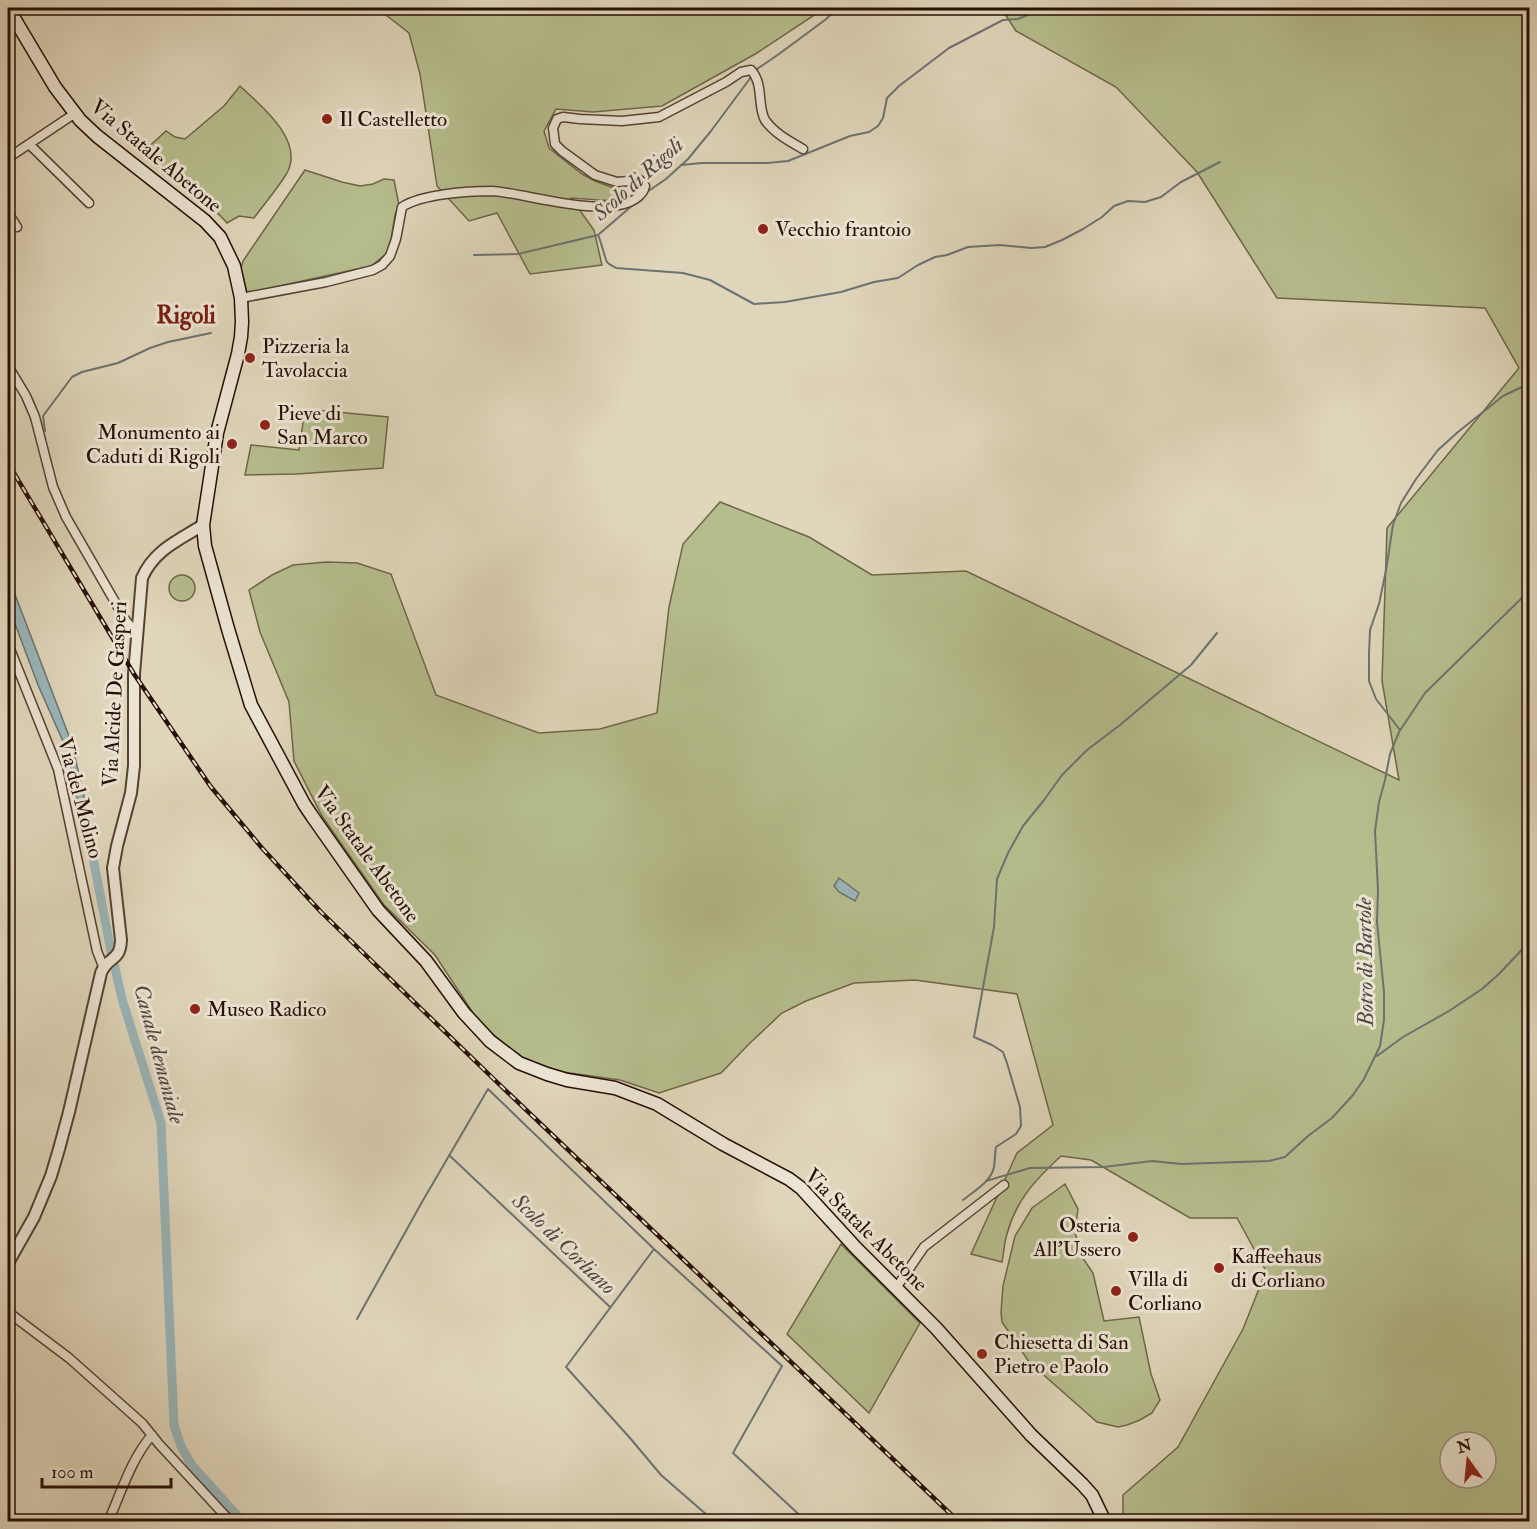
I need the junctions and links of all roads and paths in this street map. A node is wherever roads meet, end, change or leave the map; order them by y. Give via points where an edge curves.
1 (8, 8) edge
2 (74, 114) junction
3 (29, 144) junction
4 (802, 149) dead end
5 (8, 158) edge
6 (89, 203) dead end
7 (8, 213) edge
8 (17, 227) dead end
9 (241, 298) junction
10 (8, 366) edge
11 (203, 525) junction
12 (137, 633) junction
13 (8, 644) edge
14 (105, 964) junction
15 (1004, 1185) dead end
16 (8, 1263) edge
17 (896, 1288) junction
18 (8, 1312) edge
19 (152, 1435) junction
20 (108, 1521) edge
21 (231, 1521) edge
22 (1105, 1521) edge

1 - 2 main road, Via Statale Abetone
2 - 3 street
2 - 9 main road, Via Statale Abetone via 215,230 234,266
3 - 5 street
3 - 6 street
4 - 9 street via 779,135 764,119 757,76 751,70 659,117 622,121 563,117 557,119 553,128 555,144 562,151 595,175 617,182 640,180 644,191 623,204 600,206 564,204 495,191 444,194 409,202 402,207 396,239 382,265 326,282
7 - 8 street
9 - 11 main road, Via Statale Abetone via 241,337 218,425
10 - 12 street via 35,417 53,487 66,517 126,621
11 - 12 street, Via Alcide De Gasperi via 167,547 149,565 142,578
11 - 17 main road, Via Statale Abetone via 212,573 256,716 304,804 378,910 429,964 475,1026 519,1063 567,1080 615,1088 646,1099 789,1179
12 - 14 street, Via Alcide De Gasperi via 134,766 113,868 121,950
13 - 14 street, Via del Molino via 58,769 98,951
14 - 16 street via 51,1176
15 - 17 street via 924,1247
17 - 22 main road, Via Statale Abetone via 1031,1435 1092,1495
18 - 19 street via 69,1358
19 - 20 street via 135,1460
19 - 21 street

